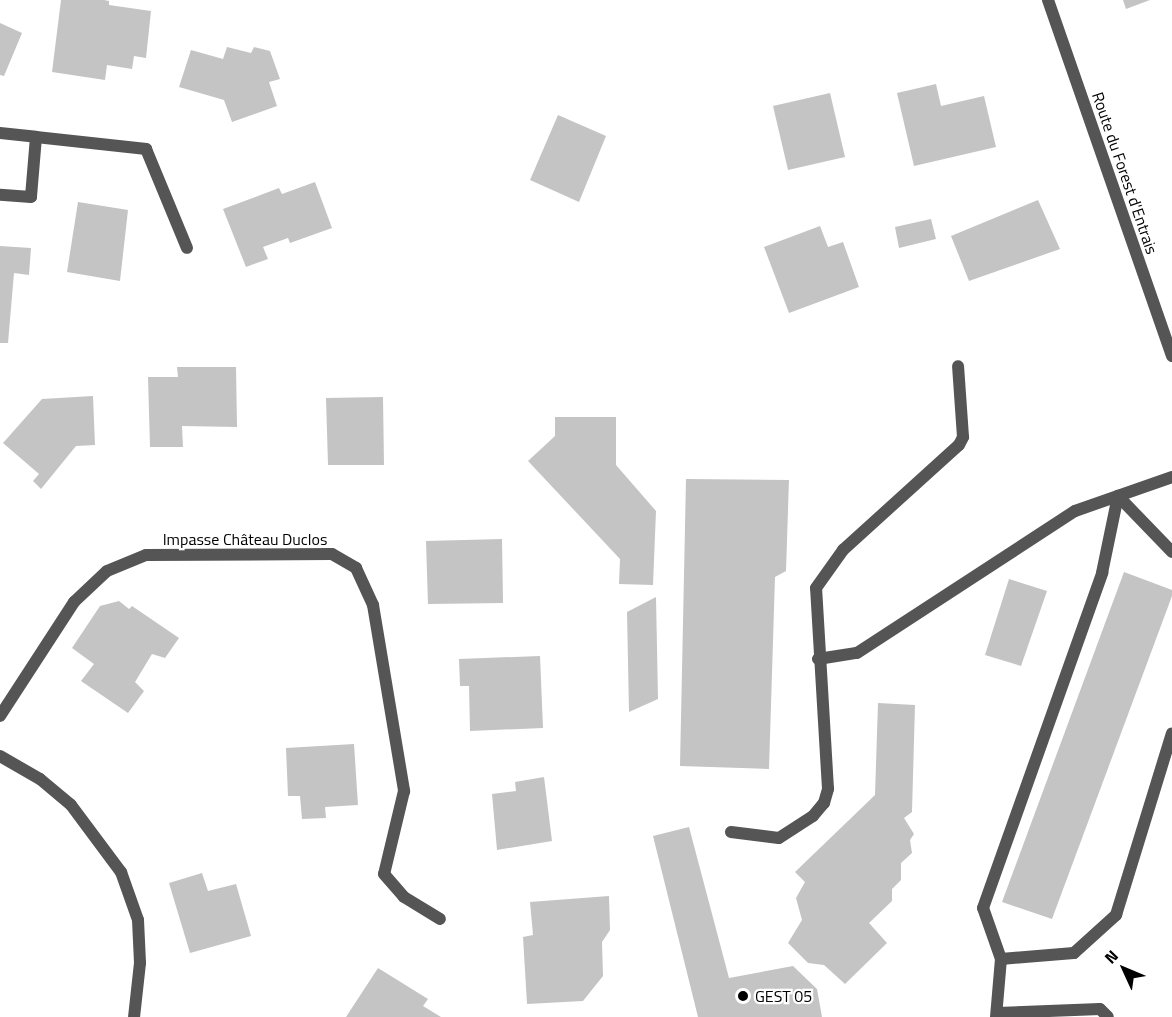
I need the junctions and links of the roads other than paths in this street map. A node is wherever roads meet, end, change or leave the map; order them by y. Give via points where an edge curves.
1 (1048, 0) edge
2 (0, 133) edge
3 (36, 137) junction
4 (0, 195) edge
5 (187, 248) dead end
6 (1172, 356) edge
7 (958, 366) dead end
8 (1172, 477) edge
9 (1118, 496) junction
10 (1172, 552) edge
11 (818, 659) junction
12 (0, 716) edge
13 (1172, 732) edge
14 (0, 756) edge
15 (731, 832) dead end
16 (440, 919) dead end
17 (1001, 959) junction
18 (996, 1015) edge
19 (136, 1016) edge
20 (1108, 1017) edge

1 - 6 street, Route du Forest d'Entrais
2 - 3 street
3 - 4 street via 31,197
3 - 5 street via 146,149
7 - 11 street via 963,437 959,446 826,570 816,588
8 - 9 street
9 - 10 street
9 - 11 street via 1075,511 857,653
9 - 17 street via 1102,573 983,908
11 - 15 street via 828,789 824,803 813,816 779,838
12 - 16 street, Impasse Château Duclos via 74,602 107,571 146,555 332,554 356,568 373,605 404,791 384,874 404,897
13 - 17 street via 1116,915 1074,953
14 - 19 street via 40,779 70,805 121,872 138,920
17 - 18 street
18 - 20 street via 1100,1009

